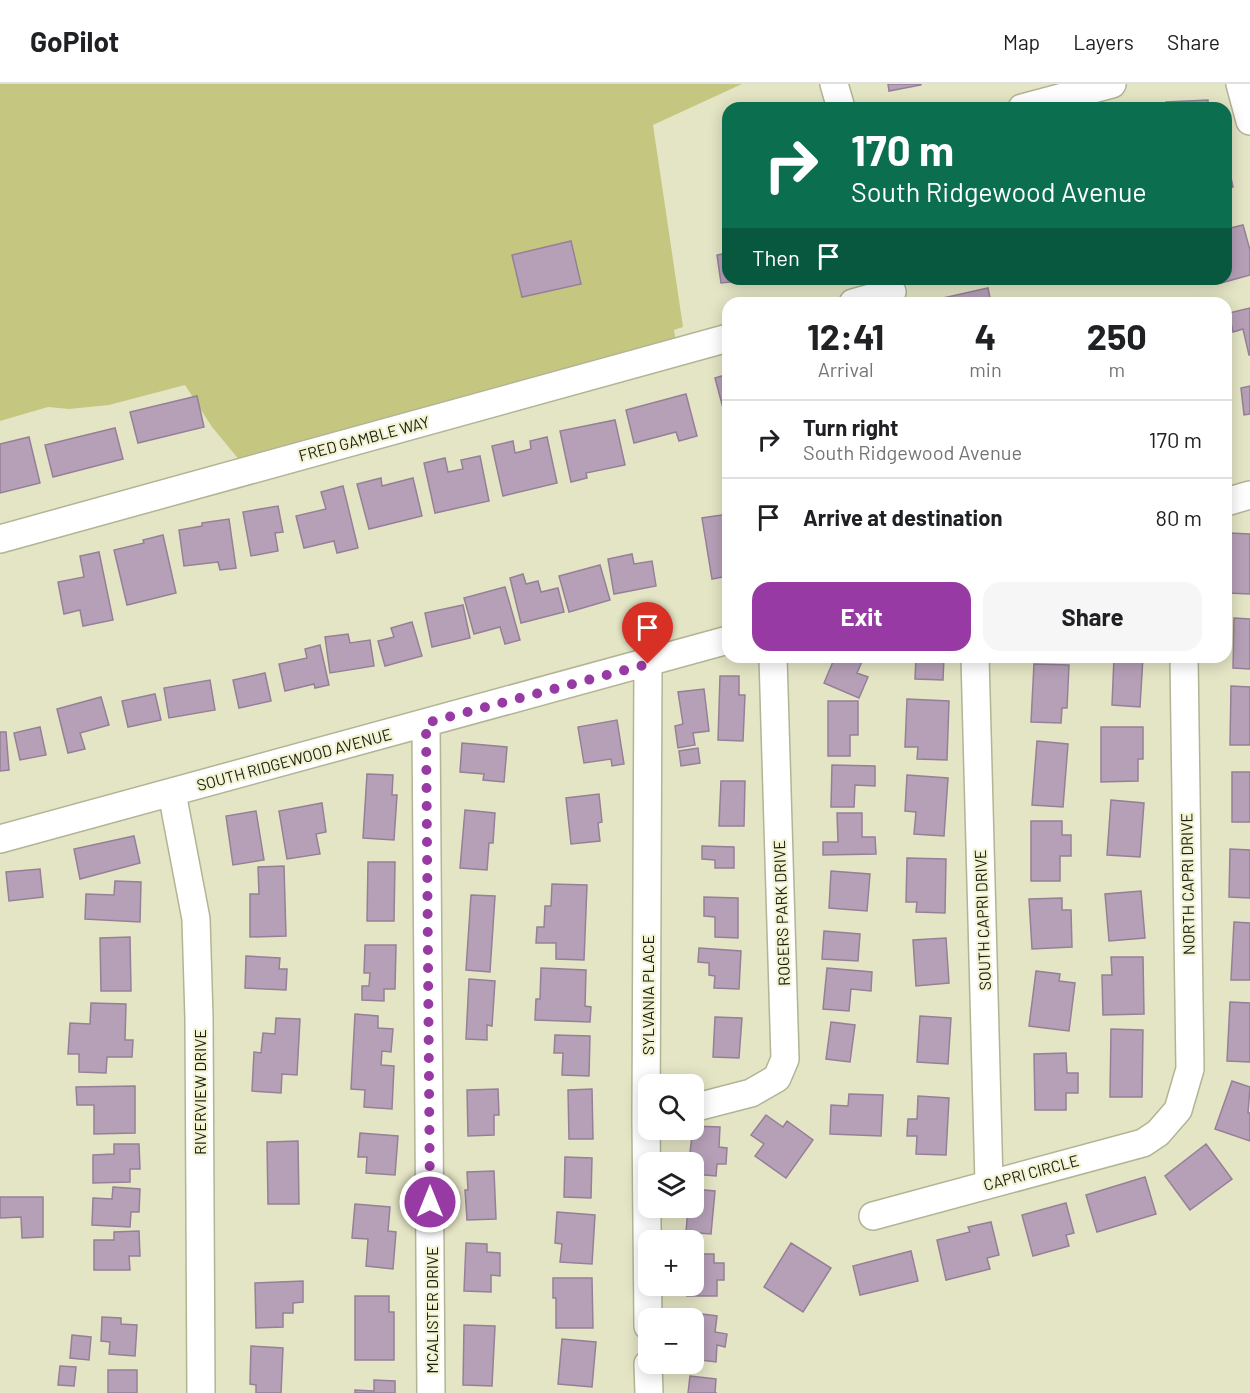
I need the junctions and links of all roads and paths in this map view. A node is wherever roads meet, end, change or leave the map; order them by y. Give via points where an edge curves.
1 (834, 84) edge
2 (1112, 84) edge
3 (1240, 84) edge
4 (839, 102) edge
5 (1044, 102) edge
6 (1250, 121) edge
7 (892, 291) edge
8 (872, 297) edge
9 (722, 340) edge
10 (1250, 495) edge
11 (1232, 500) edge
12 (0, 539) edge
13 (722, 642) edge
14 (773, 663) edge
15 (975, 663) edge
16 (1184, 663) edge
17 (648, 664) junction
18 (426, 723) junction
19 (172, 792) junction
20 (0, 839) edge
21 (647, 1074) edge
22 (704, 1105) edge
23 (1178, 1110) joint
24 (647, 1140) edge
25 (989, 1183) junction
26 (873, 1216) dead end
27 (648, 1308) edge
28 (648, 1374) edge
29 (201, 1393) edge
30 (431, 1393) edge
31 (649, 1393) edge

1 - 4 street
2 - 5 street
3 - 6 street
7 - 8 street
9 - 12 street, FRED GAMBLE WAY
10 - 11 street
13 - 17 street, SOUTH RIDGEWOOD AVENUE
14 - 22 street, ROGERS PARK DRIVE via 785,1059 777,1078 751,1093
15 - 25 street, SOUTH CAPRI DRIVE
16 - 23 street, NORTH CAPRI DRIVE via 1190,1069
17 - 18 street, SOUTH RIDGEWOOD AVENUE
17 - 21 street, SYLVANIA PLACE
18 - 19 street, SOUTH RIDGEWOOD AVENUE
18 - 30 street, MCALISTER DRIVE
19 - 20 street, SOUTH RIDGEWOOD AVENUE
19 - 29 street, RIVERVIEW DRIVE via 196,919
23 - 25 street, CAPRI CIRCLE via 1158,1133 1143,1143
24 - 27 street, SYLVANIA PLACE
25 - 26 street, CAPRI CIRCLE
28 - 31 street

